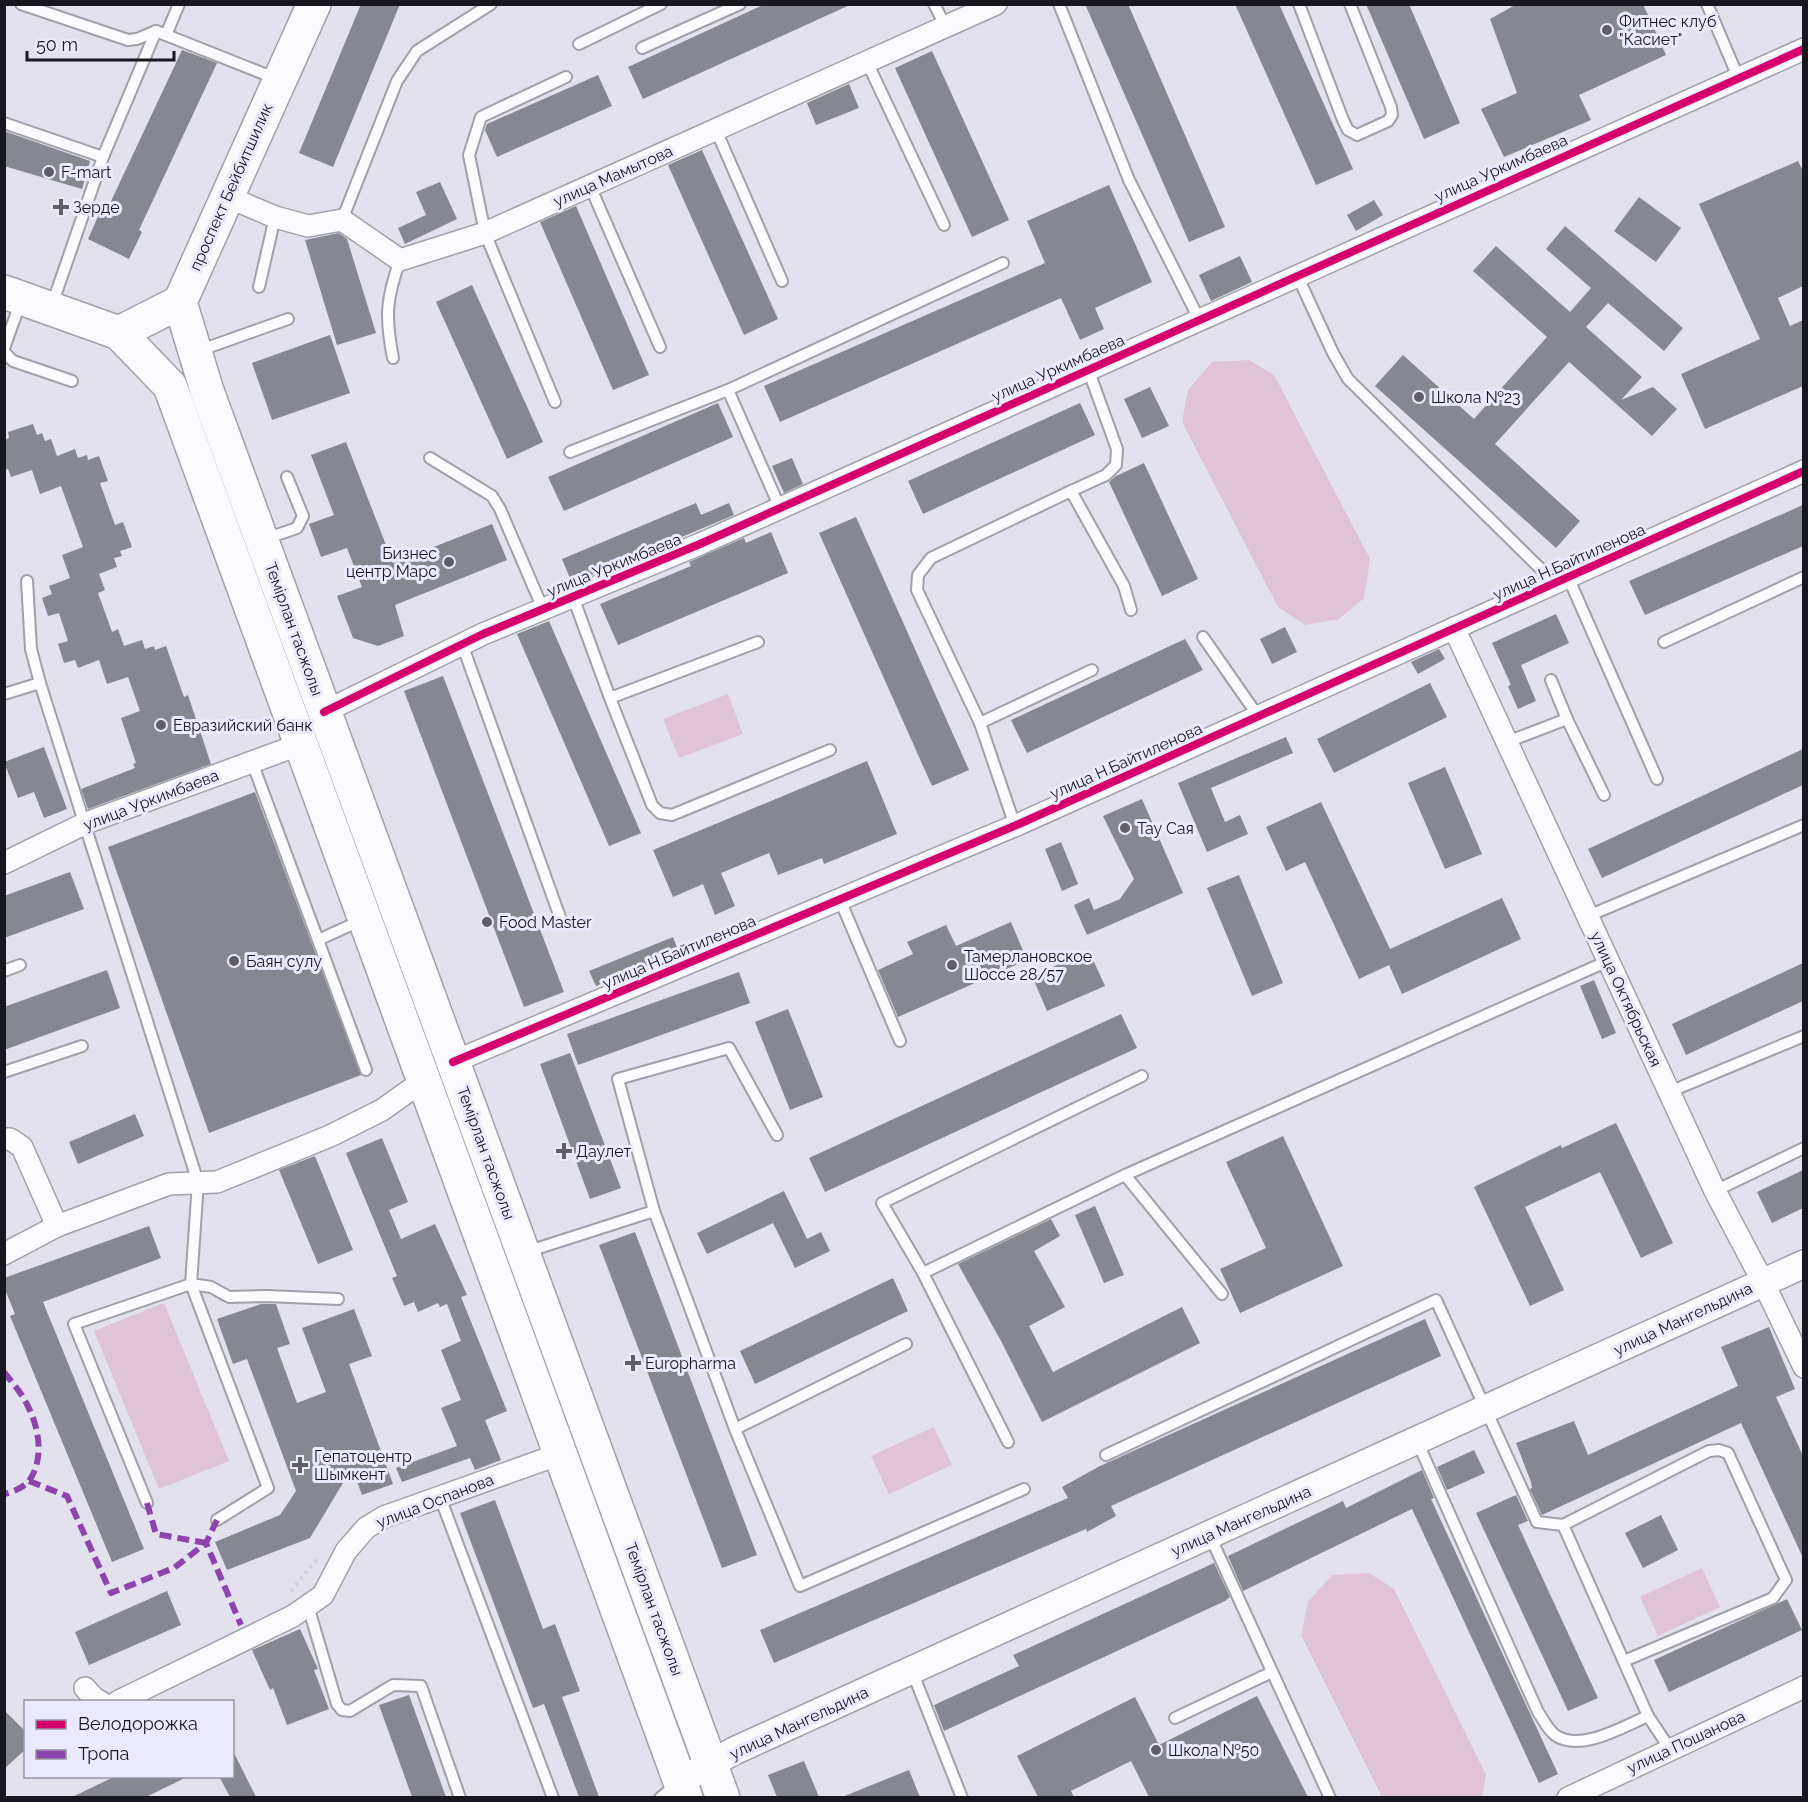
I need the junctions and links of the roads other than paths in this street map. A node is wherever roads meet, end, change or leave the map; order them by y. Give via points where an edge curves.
1 (21, 4) edge
2 (179, 4) edge
3 (314, 4) edge
4 (491, 4) edge
5 (661, 4) edge
6 (740, 4) edge
7 (934, 4) edge
8 (996, 4) edge
9 (1059, 4) edge
10 (1299, 4) edge
11 (1350, 4) edge
12 (1707, 4) edge
13 (717, 9) edge
14 (946, 27) junction
15 (161, 33) junction
16 (579, 44) dead end
17 (642, 48) dead end
18 (1803, 52) edge
19 (867, 62) junction
20 (566, 77) dead end
21 (1738, 77) junction
22 (280, 80) junction
23 (4, 123) edge
24 (716, 130) junction
25 (104, 157) junction
26 (590, 186) junction
27 (228, 197) junction
28 (275, 217) junction
29 (342, 220) junction
30 (944, 225) dead end
31 (485, 233) junction
32 (400, 260) junction
33 (1003, 263) dead end
34 (1297, 275) junction
35 (782, 281) dead end
36 (259, 287) dead end
37 (26, 299) edge
38 (180, 302) junction
39 (288, 319) dead end
40 (1199, 319) junction
41 (119, 333) junction
42 (660, 347) dead end
43 (4, 350) edge
44 (393, 358) dead end
45 (198, 363) junction
46 (1088, 369) junction
47 (72, 381) dead end
48 (171, 387) junction
49 (728, 390) junction
50 (555, 402) dead end
51 (570, 452) dead end
52 (430, 458) dead end
53 (1803, 471) edge
54 (287, 477) dead end
55 (1071, 491) junction
56 (780, 508) junction
57 (261, 541) junction
58 (1803, 577) edge
59 (1561, 580) junction
60 (27, 581) dead end
61 (573, 597) junction
62 (543, 609) junction
63 (1131, 610) dead end
64 (1454, 628) junction
65 (1203, 637) dead end
66 (758, 642) dead end
67 (1664, 642) dead end
68 (462, 644) junction
69 (1092, 670) dead end
70 (1551, 680) dead end
71 (40, 683) junction
72 (4, 694) edge
73 (610, 698) junction
74 (324, 712) junction
75 (1258, 716) junction
76 (1567, 719) junction
77 (980, 723) junction
78 (1507, 742) junction
79 (301, 744) junction
80 (830, 750) dead end
81 (252, 762) junction
82 (1657, 779) dead end
83 (1604, 795) dead end
84 (86, 823) junction
85 (1019, 824) junction
86 (1803, 825) edge
87 (4, 863) edge
88 (840, 900) junction
89 (1588, 916) junction
90 (365, 919) junction
91 (561, 920) dead end
92 (318, 940) junction
93 (1608, 961) junction
94 (20, 965) dead end
95 (4, 971) edge
96 (1803, 1036) edge
97 (900, 1041) dead end
98 (82, 1046) dead end
99 (453, 1062) junction
100 (366, 1070) dead end
101 (4, 1072) edge
102 (1142, 1076) dead end
103 (424, 1080) junction
104 (1669, 1092) junction
105 (777, 1135) dead end
106 (4, 1138) edge
107 (1803, 1148) edge
108 (1125, 1175) junction
109 (198, 1182) junction
110 (1715, 1191) junction
111 (654, 1211) junction
112 (57, 1226) junction
113 (522, 1253) junction
114 (4, 1254) edge
115 (1803, 1264) edge
116 (923, 1273) junction
117 (1763, 1282) junction
118 (191, 1284) junction
119 (1222, 1294) dead end
120 (338, 1299) dead end
121 (906, 1344) dead end
122 (1803, 1366) edge
123 (1487, 1409) junction
124 (735, 1429) junction
125 (1008, 1442) dead end
126 (1417, 1442) junction
127 (560, 1454) junction
128 (1106, 1455) dead end
129 (1024, 1489) dead end
130 (440, 1497) junction
131 (147, 1503) dead end
132 (217, 1520) dead end
133 (1563, 1525) junction
134 (1210, 1536) junction
135 (308, 1606) junction
136 (1624, 1662) junction
137 (912, 1671) junction
138 (1272, 1672) junction
139 (1803, 1687) edge
140 (119, 1700) edge
141 (1648, 1716) junction
142 (1175, 1718) dead end
143 (1670, 1749) junction
144 (711, 1764) junction
145 (675, 1792) edge
146 (460, 1797) edge
147 (553, 1797) edge
148 (723, 1797) edge
149 (962, 1797) edge
150 (1330, 1797) edge
151 (1568, 1797) edge

1 - 15 lane via 128,40
2 - 15 lane
3 - 22 main road, проспект Бейбитшилик
4 - 29 lane via 417,51 408,63 397,81
5 - 16 lane
6 - 13 lane
7 - 14 lane
8 - 14 street, улица Мамытова
9 - 40 lane via 1129,180
10 - 11 lane via 1343,120 1348,130 1357,135 1388,121 1392,115
12 - 21 lane
13 - 17 lane
14 - 19 street, улица Мамытова
15 - 22 lane
15 - 25 lane
18 - 21 street, улица Уркимбаева
19 - 24 street, улица Мамытова
19 - 30 lane
20 - 31 lane via 482,117 469,155
21 - 34 street, улица Уркимбаева
22 - 27 main road, проспект Бейбитшилик
23 - 25 lane
24 - 26 street, улица Мамытова
24 - 35 lane
25 - 37 lane
26 - 31 street, улица Мамытова
26 - 42 lane
27 - 28 street
27 - 38 main road, проспект Бейбитшилик
28 - 29 street via 308,226
28 - 36 lane
29 - 32 street
31 - 32 street, улица Мамытова
31 - 50 lane
32 - 44 lane via 390,290 387,328
33 - 49 lane
34 - 40 street, улица Уркимбаева
34 - 59 lane via 1348,379
37 - 41 main road
37 - 43 lane
38 - 41 main road
38 - 45 main road
39 - 45 lane
40 - 46 street, улица Уркимбаева
41 - 48 main road
43 - 47 lane via 13,361
45 - 48 main road
45 - 57 main road, Темірлан тасжолы
46 - 55 lane via 1117,449 1116,465 1106,475
46 - 56 street, улица Уркимбаева
48 - 79 main road, Темірлан тасжолы
49 - 51 lane
49 - 56 lane
52 - 62 lane via 492,495
53 - 59 street, улица Н.Байтиленова
54 - 57 lane via 303,516 297,528
55 - 63 lane via 1124,586
55 - 77 lane via 931,558 918,575 917,590
56 - 61 street, улица Уркимбаева
57 - 74 main road, Темірлан тасжолы
58 - 67 lane
59 - 64 street, улица Н.Байтиленова
59 - 82 lane
60 - 71 lane via 31,649
61 - 62 street, улица Уркимбаева
61 - 73 lane
62 - 68 street, улица Уркимбаева
64 - 75 street, улица Н.Байтиленова
64 - 78 street, улица Октябрьская
65 - 75 lane
66 - 73 lane
68 - 74 street, улица Уркимбаева
68 - 91 lane
69 - 77 lane
70 - 76 lane
71 - 72 lane
71 - 84 lane
73 - 80 lane via 652,805 660,813 672,815
74 - 99 main road, Темірлан тасжолы
75 - 85 street, улица Н.Байтиленова
76 - 78 lane
76 - 83 lane
77 - 85 lane via 1012,817
78 - 89 street, улица Октябрьская
79 - 81 street, улица Уркимбаева
79 - 90 main road, Темірлан тасжолы
81 - 84 street, улица Уркимбаева
81 - 92 lane
84 - 87 street, улица Уркимбаева
84 - 109 lane
85 - 88 street, улица Н.Байтиленова
86 - 89 lane
88 - 97 lane
88 - 99 street, улица Н.Байтиленова
89 - 93 street, улица Октябрьская
90 - 92 lane
90 - 103 main road, Темірлан тасжолы
92 - 100 lane
93 - 104 street, улица Октябрьская
93 - 108 lane
94 - 95 lane
96 - 104 lane
98 - 101 lane
99 - 113 main road, Темірлан тасжолы
102 - 116 lane via 882,1203
103 - 109 street via 382,1110 330,1136 217,1182
103 - 127 main road, Темірлан тасжолы
104 - 110 street, улица Октябрьская
105 - 111 lane via 729,1048 618,1079
106 - 112 street via 22,1147
107 - 110 lane
108 - 116 lane
108 - 119 lane
109 - 112 street via 169,1184
109 - 118 lane
110 - 117 street, улица Октябрьская
111 - 113 lane
111 - 124 lane
112 - 114 street
113 - 144 main road, Темірлан тасжолы
115 - 117 street, улица Мангельдина
116 - 125 lane
117 - 122 street, улица Октябрьская
117 - 123 street, улица Мангельдина
118 - 120 lane via 211,1287 230,1297
118 - 131 lane via 74,1324
118 - 132 lane via 268,1488
121 - 124 lane
123 - 126 street, улица Мангельдина
123 - 128 lane via 1436,1300
123 - 133 lane via 1537,1522
124 - 129 lane via 801,1587
126 - 134 street, улица Мангельдина
126 - 141 lane via 1538,1712 1554,1734 1584,1742
127 - 130 street, улица Оспанова
127 - 145 main road, Темірлан тасжолы
130 - 135 street, улица Оспанова via 384,1517 366,1528 346,1551 323,1594
130 - 147 lane
133 - 136 lane
133 - 136 lane via 1709,1451 1719,1450 1728,1453 1786,1580 1773,1598
134 - 137 street, улица Мангельдина
134 - 138 lane
135 - 140 street, улица Оспанова
135 - 146 lane via 342,1710 351,1711 393,1685 421,1686
136 - 141 lane
137 - 144 street, улица Мангельдина
137 - 149 lane
138 - 142 lane
138 - 150 lane
139 - 143 street, улица Пошанова
141 - 143 lane
143 - 151 street, улица Пошанова
144 - 145 street, улица Мангельдина
144 - 148 main road, Темірлан тасжолы

